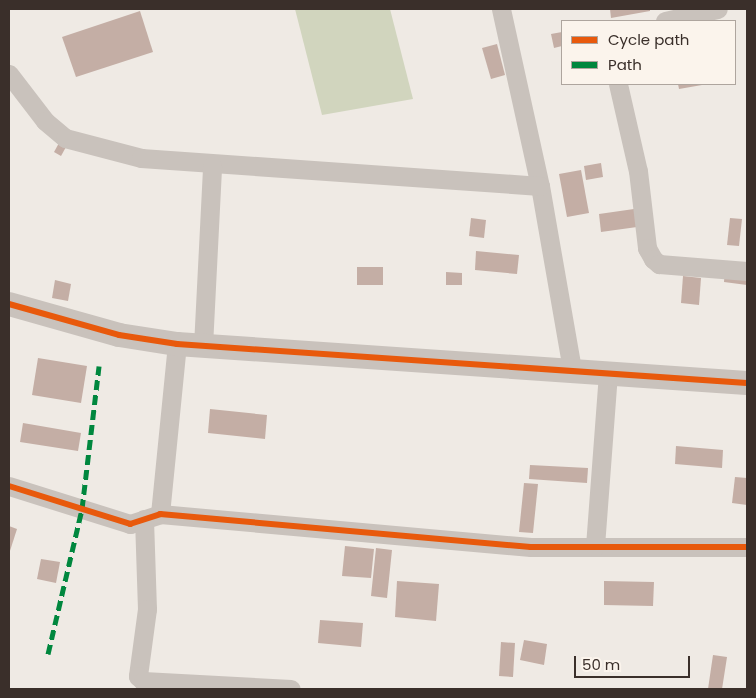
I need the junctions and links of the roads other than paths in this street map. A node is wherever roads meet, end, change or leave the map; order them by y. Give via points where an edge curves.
1 (500, 9) edge
2 (718, 9) edge
3 (669, 20) edge
4 (9, 74) edge
5 (618, 85) edge
6 (212, 166) junction
7 (540, 186) junction
8 (747, 271) edge
9 (9, 304) edge
10 (176, 344) junction
11 (203, 346) junction
12 (572, 370) junction
13 (608, 373) junction
14 (747, 383) edge
15 (9, 486) edge
16 (152, 517) junction
17 (595, 546) junction
18 (747, 547) edge
19 (291, 689) edge

1 - 7 street
2 - 3 street
4 - 6 street via 45,121 65,138 141,158
5 - 8 street via 638,171 647,248 653,259 659,264
6 - 7 street
6 - 11 street
7 - 12 street
9 - 10 street via 119,335
10 - 11 street
10 - 16 street
11 - 12 street
12 - 13 street
13 - 14 street
13 - 17 street
15 - 16 street via 130,524
16 - 17 street via 531,547
16 - 19 street via 147,610 138,676 144,681
17 - 18 street

